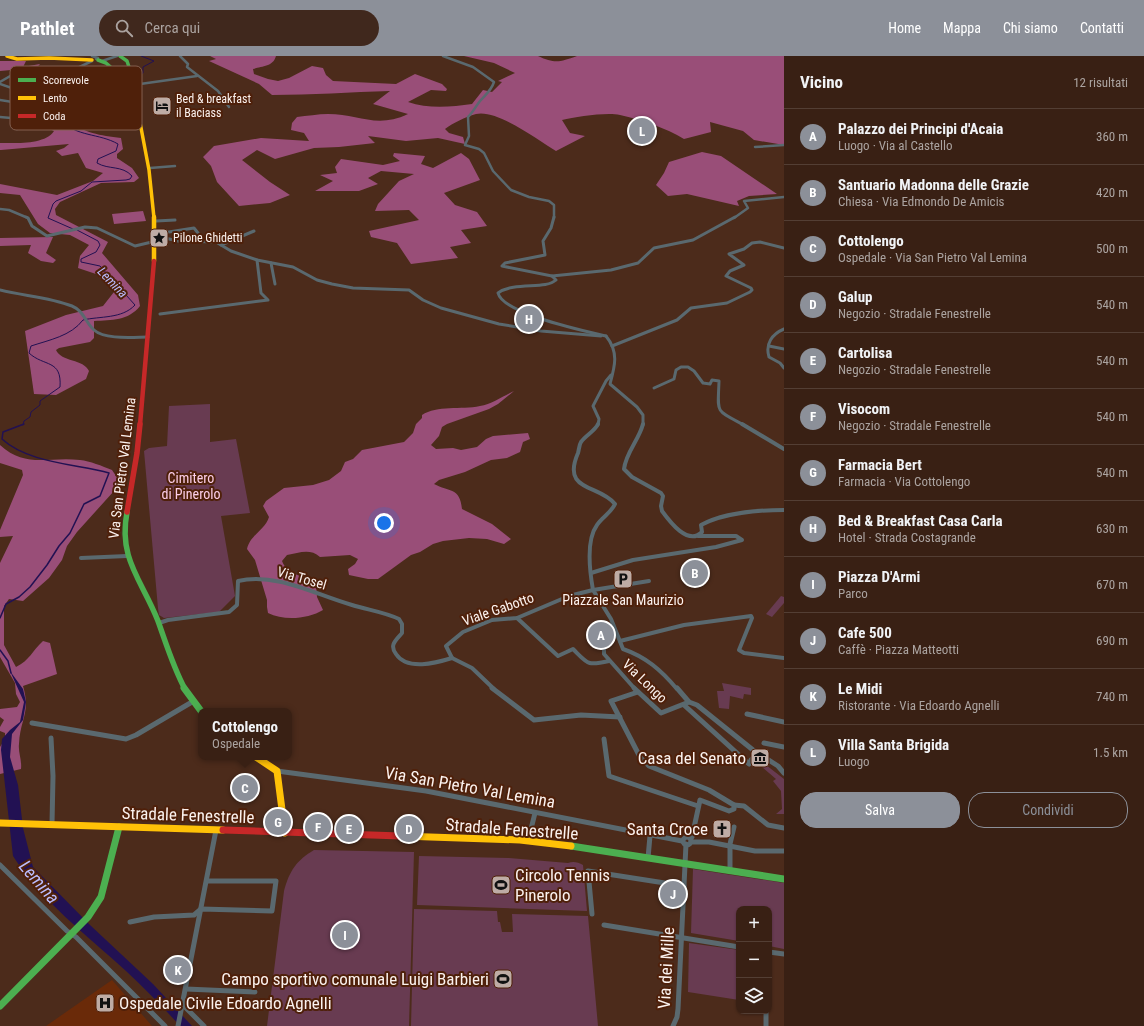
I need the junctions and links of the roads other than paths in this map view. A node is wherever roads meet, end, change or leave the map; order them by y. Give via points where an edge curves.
1 (7, 56) edge
2 (118, 56) edge
3 (180, 56) edge
4 (443, 56) edge
5 (71, 57) edge
6 (97, 60) edge
7 (85, 66) edge
8 (107, 66) edge
9 (128, 66) edge
10 (10, 76) edge
11 (197, 76) junction
12 (142, 78) edge
13 (0, 83) edge
14 (10, 86) edge
15 (0, 100) edge
16 (10, 102) edge
17 (229, 106) dead end
18 (0, 117) edge
19 (10, 119) edge
20 (142, 130) edge
21 (784, 144) edge
22 (755, 147) dead end
23 (175, 166) dead end
24 (150, 168) junction
25 (784, 197) edge
26 (0, 209) edge
27 (175, 220) dead end
28 (156, 221) junction
29 (254, 231) dead end
30 (198, 233) dead end
31 (156, 237) junction
32 (221, 245) junction
33 (784, 248) edge
34 (257, 260) junction
35 (271, 264) junction
36 (552, 276) junction
37 (276, 284) dead end
38 (0, 290) edge
39 (160, 314) dead end
40 (784, 329) edge
41 (606, 336) junction
42 (148, 337) junction
43 (612, 346) junction
44 (769, 346) junction
45 (784, 349) edge
46 (784, 368) edge
47 (611, 375) junction
48 (654, 388) dead end
49 (784, 449) edge
50 (784, 510) edge
51 (696, 536) junction
52 (127, 556) junction
53 (81, 558) dead end
54 (591, 573) junction
55 (649, 581) dead end
56 (593, 590) junction
57 (517, 618) junction
58 (159, 623) junction
59 (613, 624) junction
60 (620, 641) junction
61 (452, 658) junction
62 (784, 658) edge
63 (609, 661) junction
64 (638, 692) junction
65 (192, 702) junction
66 (687, 703) junction
67 (198, 709) edge
68 (747, 714) dead end
69 (620, 717) junction
70 (784, 722) edge
71 (32, 723) dead end
72 (51, 738) dead end
73 (604, 739) dead end
74 (764, 743) dead end
75 (784, 747) edge
76 (759, 753) junction
77 (260, 760) edge
78 (277, 771) junction
79 (784, 773) edge
80 (734, 805) junction
81 (698, 806) junction
82 (535, 813) junction
83 (2, 823) edge
84 (52, 824) junction
85 (119, 827) junction
86 (734, 827) dead end
87 (784, 828) edge
88 (216, 830) junction
89 (285, 833) junction
90 (650, 836) junction
91 (528, 841) junction
92 (687, 841) junction
93 (730, 847) junction
94 (784, 851) edge
95 (648, 858) junction
96 (685, 864) junction
97 (0, 865) edge
98 (730, 870) junction
99 (784, 879) edge
100 (207, 881) junction
101 (684, 886) junction
102 (201, 909) junction
103 (592, 914) dead end
104 (130, 922) dead end
105 (604, 925) dead end
106 (74, 932) junction
107 (682, 938) junction
108 (736, 947) edge
109 (772, 952) edge
110 (784, 954) edge
111 (186, 989) junction
112 (256, 992) dead end
113 (183, 1005) junction
114 (0, 1006) edge
115 (766, 1014) edge
116 (165, 1026) edge
117 (178, 1026) edge
118 (204, 1026) edge
119 (673, 1026) edge
120 (766, 1026) edge

1 - 5 street via 17,59
2 - 6 street
2 - 9 street, Via San Pietro Val Lemina via 128,62
3 - 11 street
4 - 36 street via 473,67 494,82 468,117 469,134 465,145 484,153 492,172 511,190 549,201 554,205 554,223 543,240 545,256 505,263 502,266
5 - 6 street
6 - 7 street
6 - 8 street
10 - 13 street
11 - 12 street
11 - 17 street via 218,91
13 - 14 street
15 - 16 street
18 - 19 street
20 - 24 street, Via San Pietro Val Lemina
21 - 22 street
23 - 24 street
24 - 28 street, Via San Pietro Val Lemina
25 - 36 street via 744,201 748,208 731,220 693,240 654,248 638,263 611,270
26 - 31 street via 28,218 32,226 48,236 78,227 97,228 135,246 144,245
27 - 28 street
28 - 31 street, Via San Pietro Val Lemina
29 - 32 street
30 - 31 street via 193,228
31 - 32 street via 178,241 213,242
31 - 42 street, Via San Pietro Val Lemina
32 - 34 street
33 - 43 street via 760,242 729,254 744,265 730,271 726,276 751,288 750,292 728,303 691,308 677,320
34 - 35 street
34 - 39 street via 261,293 268,300
35 - 37 street
35 - 41 street via 293,267 317,280 332,284 409,290 435,306 493,322 560,333
36 - 41 street via 556,280 550,283 502,289 498,293 499,297 541,320
38 - 42 street via 59,301 74,307 86,315 96,332 106,335
40 - 44 street via 773,335
41 - 43 street
42 - 52 street, Via San Pietro Val Lemina via 135,470 124,523
43 - 47 street via 616,361
44 - 45 street
44 - 46 street via 769,357
47 - 51 street via 610,384 643,415 642,431 626,458 624,469 632,477 661,493 662,511 682,534
47 - 54 street via 593,406 599,419 598,424 582,442 574,460 573,472 581,485 611,499 615,504 614,509 595,527 591,540
48 - 49 street via 674,379 676,370 682,366 691,368 705,384 717,380 720,383 718,409
50 - 51 street via 756,511 710,521 701,526 702,532
51 - 54 street via 736,536 742,540 703,549 637,558
52 - 53 street
52 - 58 street, Via San Pietro Val Lemina
54 - 56 street
55 - 56 street
56 - 57 street, Viale Gabotto via 568,596
56 - 59 street
57 - 61 street, Viale Gabotto via 492,620 463,632 446,646
57 - 63 street via 558,656 573,649 587,663
58 - 61 street, Via Tosel via 229,612 239,600 236,585 238,581 260,578 399,619 402,633 392,648 405,662 417,665
58 - 65 street, Via San Pietro Val Lemina via 181,684
59 - 60 street
59 - 63 street via 604,644 604,654
60 - 62 street via 684,625 751,616 739,650 744,653
60 - 66 street via 623,649 634,653 662,672
61 - 69 street via 472,668 498,694 534,720 581,715
63 - 64 street, Via Longo
64 - 66 street, Via Longo via 661,713
64 - 69 street via 611,701
65 - 67 street, Via San Pietro Val Lemina
65 - 71 street via 126,739
66 - 76 street via 698,705
66 - 76 street via 749,764
68 - 70 street
69 - 80 street via 640,757 650,766 710,790
72 - 84 street
73 - 81 street via 609,776
74 - 75 street
76 - 79 street
77 - 78 street, Via San Pietro Val Lemina
78 - 82 street, Via San Pietro Val Lemina via 426,791
78 - 89 street
80 - 81 street via 734,809 729,811 700,800
80 - 87 street via 744,806 768,826
81 - 92 street, Via dei Mille via 692,837
82 - 90 street, Via San Pietro Val Lemina
82 - 91 street
83 - 84 street, Stradale Fenestrelle
84 - 85 street, Stradale Fenestrelle
85 - 88 street, Stradale Fenestrelle
85 - 106 street via 101,897 88,918
86 - 93 street
88 - 89 street, Stradale Fenestrelle
88 - 100 street
89 - 91 street, Stradale Fenestrelle
90 - 92 street, Via San Pietro Val Lemina
90 - 95 street
91 - 95 street, Stradale Fenestrelle
92 - 93 street, Via San Pietro Val Lemina
92 - 96 street, Via dei Mille
93 - 94 street, Via San Pietro Val Lemina via 768,852
93 - 98 street
95 - 96 street, Stradale Fenestrelle
96 - 98 street, Stradale Fenestrelle
96 - 101 street, Via dei Mille
97 - 106 street
98 - 99 street, Stradale Fenestrelle
100 - 102 street
100 - 102 street via 276,881 272,911
101 - 103 street via 588,871
101 - 107 street, Via dei Mille
102 - 104 street via 194,915 154,917
102 - 111 street
105 - 107 street
106 - 114 street
106 - 116 street via 76,937
107 - 108 street
107 - 119 street, Via dei Mille via 678,1009
109 - 110 street
111 - 112 street
111 - 113 street
113 - 117 street
113 - 118 street
115 - 120 street

